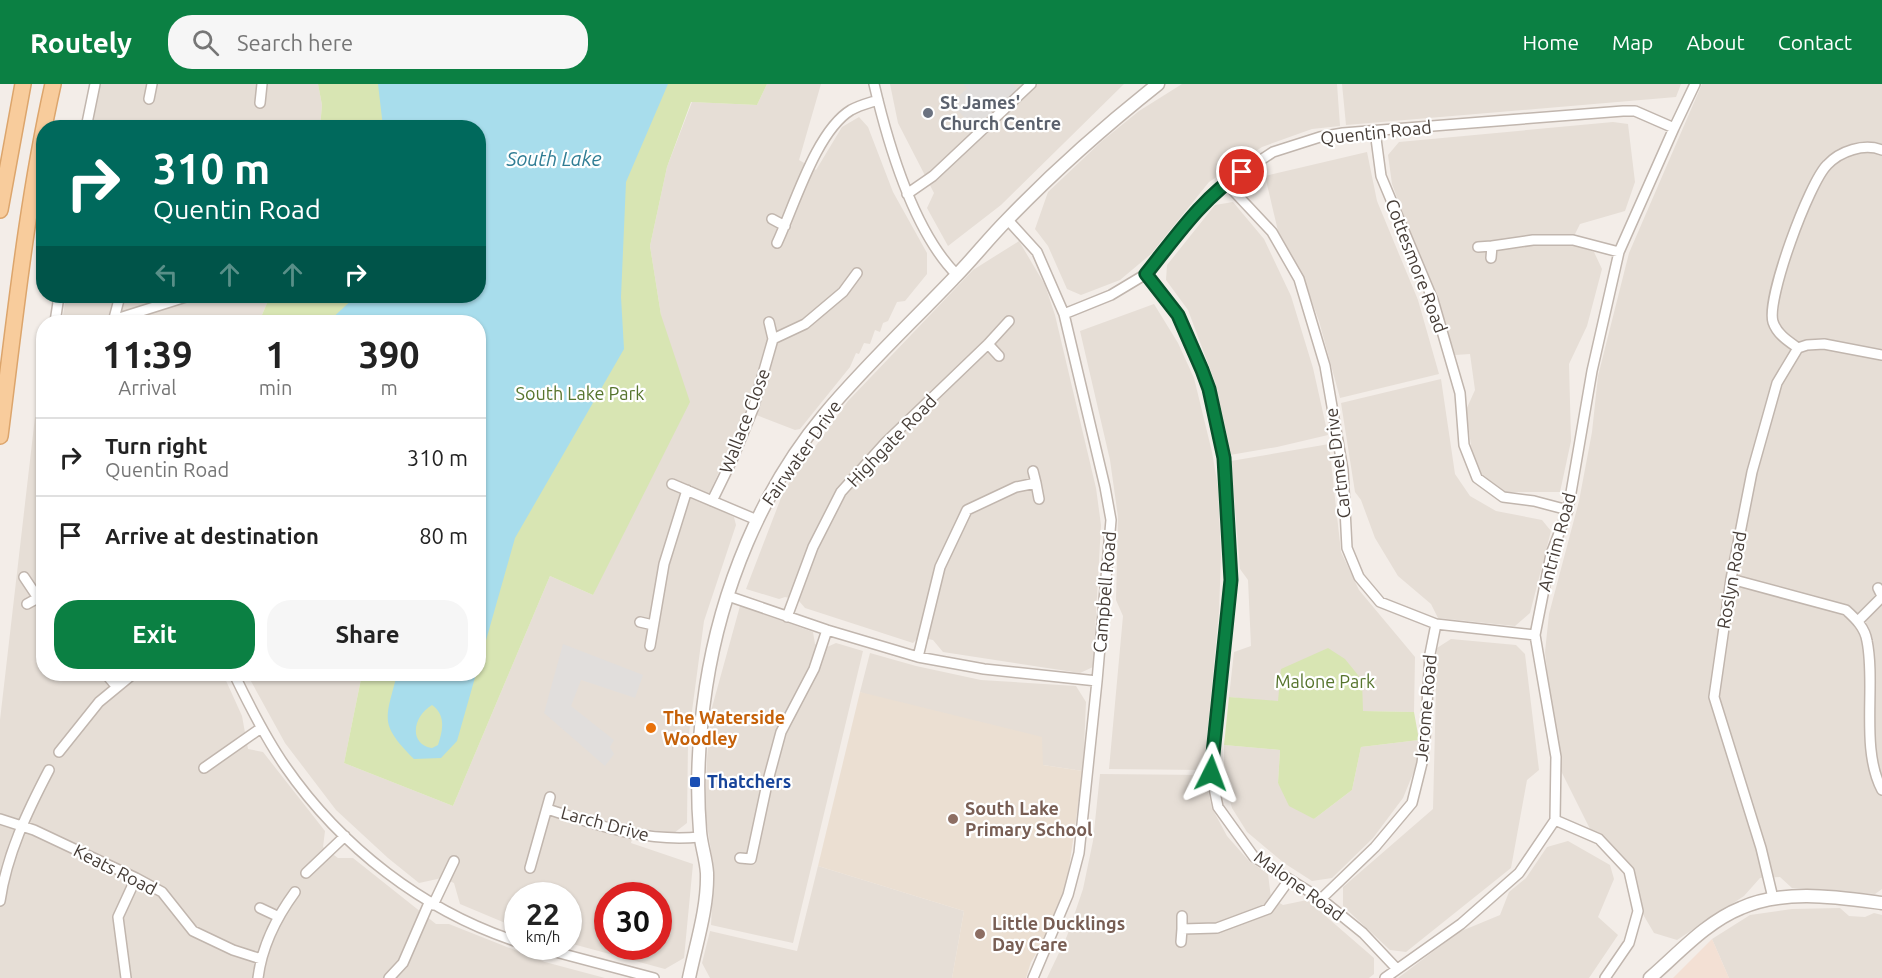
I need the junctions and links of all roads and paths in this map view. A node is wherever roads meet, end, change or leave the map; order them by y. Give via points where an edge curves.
1 (23, 84) edge
2 (52, 84) edge
3 (95, 84) edge
4 (152, 84) edge
5 (262, 84) edge
6 (874, 84) edge
7 (1031, 84) edge
8 (1158, 84) edge
9 (1695, 84) edge
10 (149, 99) dead end
11 (878, 100) junction
12 (260, 103) dead end
13 (45, 120) edge
14 (88, 120) edge
15 (1674, 128) junction
16 (1375, 131) junction
17 (1882, 150) edge
18 (36, 170) edge
19 (1226, 183) junction
20 (907, 194) junction
21 (0, 210) edge
22 (772, 219) dead end
23 (1007, 219) junction
24 (785, 226) junction
25 (777, 243) dead end
26 (1491, 246) junction
27 (1478, 247) dead end
28 (1619, 252) junction
29 (1491, 258) dead end
30 (857, 273) dead end
31 (1146, 274) junction
32 (957, 275) junction
33 (168, 303) edge
34 (1064, 314) junction
35 (131, 315) edge
36 (770, 321) dead end
37 (1009, 321) dead end
38 (773, 339) junction
39 (988, 344) junction
40 (1798, 348) junction
41 (1882, 355) edge
42 (999, 356) dead end
43 (0, 436) edge
44 (1033, 471) dead end
45 (1036, 483) junction
46 (672, 484) dead end
47 (687, 490) junction
48 (1039, 499) dead end
49 (712, 501) junction
50 (1568, 510) junction
51 (757, 520) junction
52 (24, 577) dead end
53 (1731, 579) junction
54 (36, 594) edge
55 (1881, 594) edge
56 (728, 596) junction
57 (36, 602) edge
58 (27, 604) dead end
59 (787, 617) junction
60 (1858, 621) junction
61 (640, 622) dead end
62 (1436, 624) junction
63 (653, 625) junction
64 (826, 630) junction
65 (1536, 635) junction
66 (650, 646) dead end
67 (918, 657) junction
68 (112, 681) edge
69 (123, 681) edge
70 (238, 681) edge
71 (1097, 681) junction
72 (116, 686) junction
73 (261, 728) junction
74 (58, 752) dead end
75 (208, 752) dead end
76 (217, 759) junction
77 (204, 768) dead end
78 (49, 770) dead end
79 (1882, 790) edge
80 (550, 797) dead end
81 (547, 809) junction
82 (0, 819) edge
83 (1555, 820) junction
84 (22, 825) junction
85 (345, 836) junction
86 (700, 837) junction
87 (740, 858) dead end
88 (454, 861) dead end
89 (530, 868) dead end
90 (306, 873) dead end
91 (136, 878) junction
92 (1289, 880) junction
93 (295, 892) dead end
94 (1773, 898) junction
95 (1321, 899) junction
96 (0, 901) edge
97 (1882, 903) edge
98 (431, 904) junction
99 (260, 908) dead end
100 (277, 916) junction
101 (1182, 916) dead end
102 (1182, 929) junction
103 (504, 936) edge
104 (1181, 942) dead end
105 (261, 959) junction
106 (582, 959) edge
107 (1397, 969) junction
108 (126, 978) edge
109 (258, 978) edge
110 (389, 978) edge
111 (654, 978) edge
112 (689, 978) edge
113 (1033, 978) edge
114 (1385, 978) edge
115 (1605, 978) edge
116 (1650, 978) edge

1 - 21 main road
2 - 13 main road
3 - 14 street
4 - 10 street
5 - 12 street
6 - 11 street
7 - 20 street via 933,176
8 - 23 street, Fairwater Drive via 1106,126
9 - 15 street, Antrim Road
11 - 20 street
11 - 24 street via 850,111 836,123 802,182
15 - 16 street, Quentin Road via 1642,113 1623,111
15 - 28 street, Antrim Road
16 - 19 street, Quentin Road via 1320,137 1273,152
16 - 50 street, Cottesmore Road via 1381,176 1433,300 1460,393 1464,445 1477,478 1503,497
17 - 40 street via 1847,150 1826,165 1805,203 1784,265 1772,319 1776,330
18 - 43 main road
19 - 31 street, Quentin Road via 1191,218
19 - 62 street, Cartmel Drive via 1272,231 1299,279 1324,366 1342,470 1347,548 1359,577 1380,602
20 - 32 street via 929,236
22 - 24 street
23 - 32 street, Fairwater Drive
23 - 34 street, Campbell Road via 1037,252
24 - 25 street
26 - 27 street
26 - 28 street via 1573,240
26 - 29 street
28 - 50 street, Antrim Road via 1592,371
30 - 38 street via 843,292 805,324
31 - 34 street, Quentin Road via 1111,295
31 - 92 street, Malone Road via 1178,315 1209,389 1224,458 1231,580 1211,762 1218,807 1254,857
32 - 51 street, Fairwater Drive via 822,417
33 - 35 street
34 - 71 street, Campbell Road via 1111,520
36 - 38 street, Wallace Close
37 - 39 street, Highgate Road
38 - 49 street, Wallace Close via 753,409
39 - 42 street
39 - 59 street, Highgate Road via 886,442 842,492 813,547
40 - 41 street via 1824,344
40 - 53 street, Roslyn Road via 1777,383 1752,472
44 - 45 street
45 - 48 street
45 - 67 street via 1016,487 967,510 940,567
46 - 47 street
47 - 49 street
47 - 63 street via 664,564
49 - 51 street
50 - 65 street, Antrim Road via 1551,554
51 - 56 street, Fairwater Drive
52 - 54 street
53 - 60 street via 1846,610
53 - 94 street, Roslyn Road via 1714,697
55 - 60 street
56 - 59 street
56 - 86 street, Fairwater Drive via 710,663 704,704 698,795
57 - 58 street
59 - 64 street
60 - 79 street via 1867,639 1873,760
61 - 63 street
62 - 65 street, Cartmel Drive
62 - 95 street, Jerome Road via 1430,654 1424,747 1412,803 1375,847
63 - 66 street
64 - 67 street
64 - 87 street via 814,669 781,732 751,859
65 - 83 street, Antrim Road via 1556,757
67 - 71 street via 984,669
68 - 72 street
69 - 72 street
70 - 73 street
71 - 113 street, Campbell Road via 1079,853 1068,895
72 - 74 street
73 - 76 street
73 - 85 street via 285,766
75 - 76 street
76 - 77 street
78 - 84 street
80 - 81 street, Larch Drive
81 - 86 street, Larch Drive via 643,837
81 - 89 street, Larch Drive
82 - 84 street, Keats Road
83 - 107 street via 1519,873 1461,924
83 - 115 street via 1599,839 1629,871 1638,911 1629,943
84 - 91 street, Keats Road
84 - 96 street via 7,866
85 - 90 street
85 - 98 street via 393,878
86 - 112 street, Fairwater Drive via 707,876 704,912
88 - 98 street
91 - 105 street, Keats Road via 162,892 193,931
91 - 108 street via 118,918
92 - 95 street, Malone Road
92 - 102 street via 1268,909 1217,928
93 - 100 street
94 - 97 street via 1825,897
94 - 116 street via 1739,908 1722,918
95 - 107 street, Malone Road via 1363,933
98 - 103 street
98 - 110 street via 403,963
99 - 100 street
100 - 105 street
101 - 102 street
102 - 104 street
105 - 109 street
106 - 111 street
107 - 114 street

